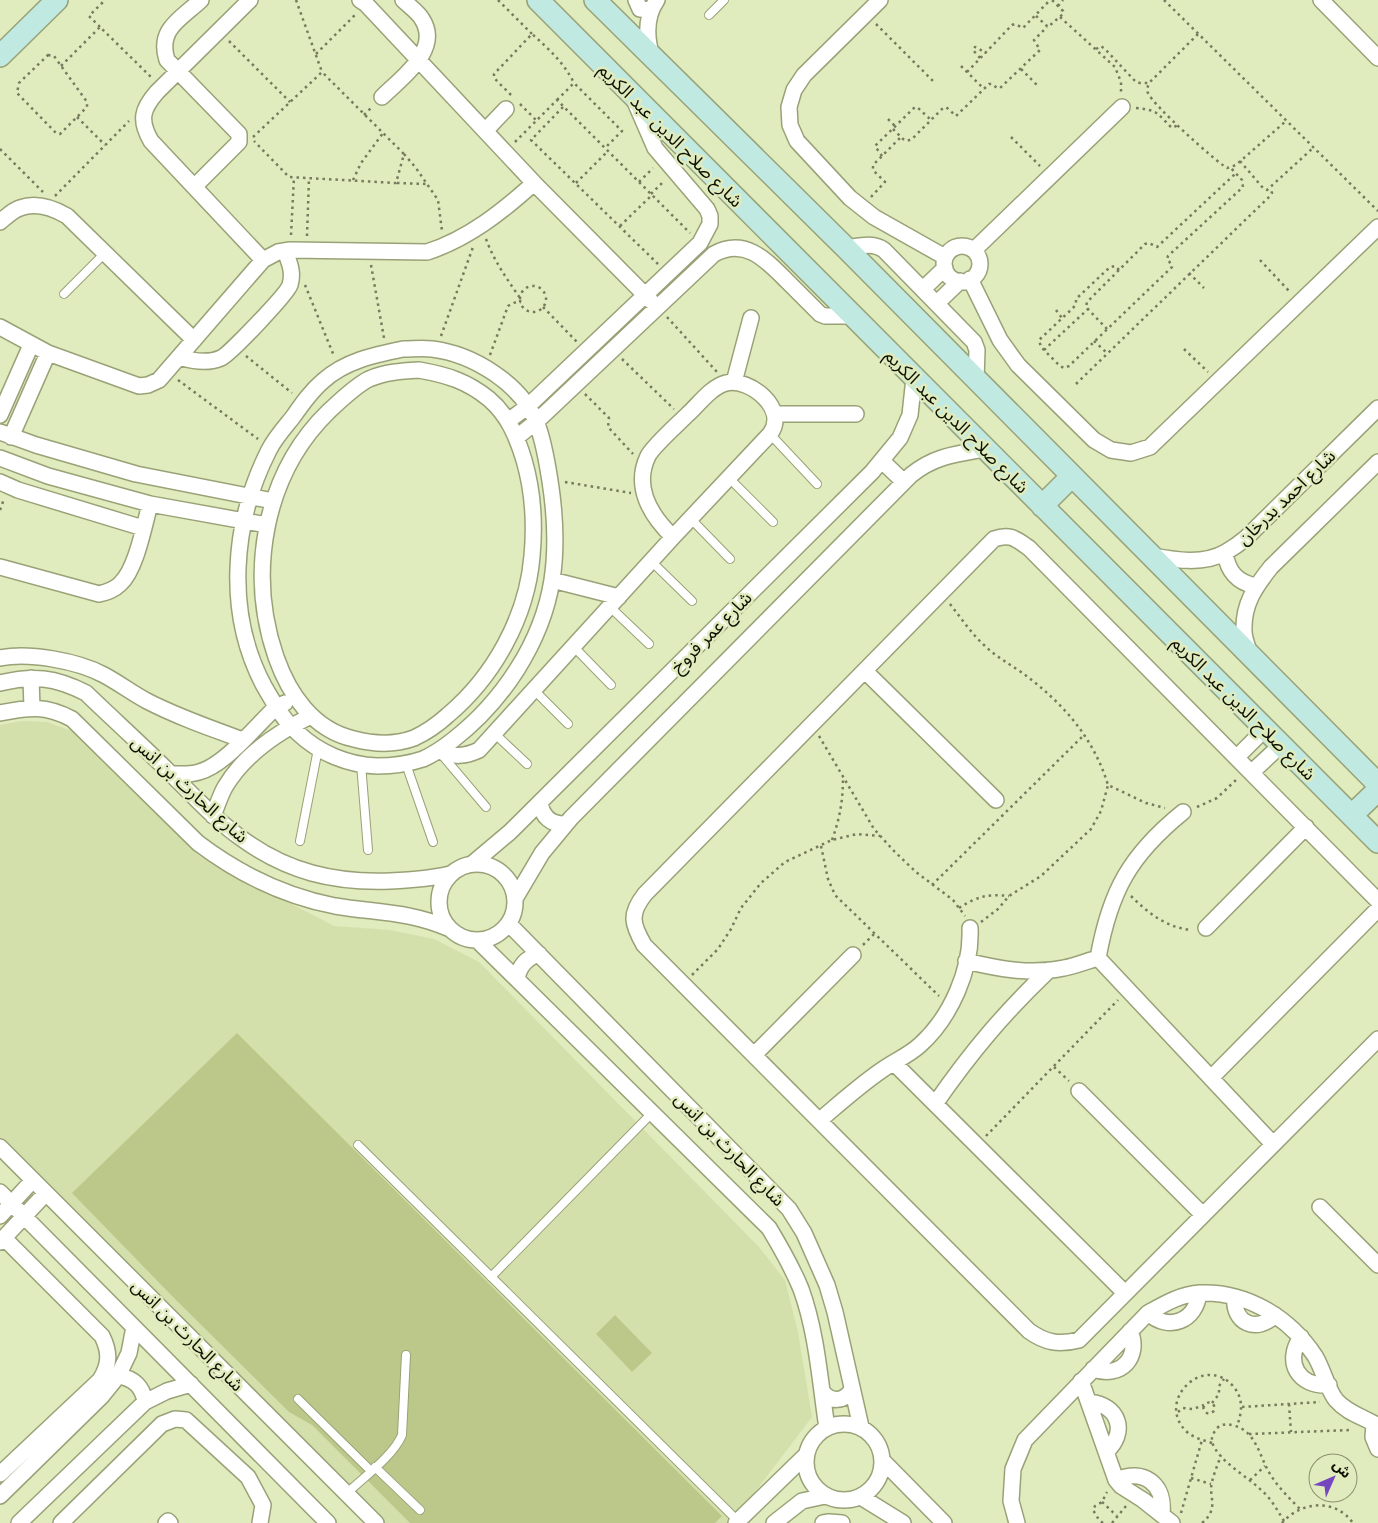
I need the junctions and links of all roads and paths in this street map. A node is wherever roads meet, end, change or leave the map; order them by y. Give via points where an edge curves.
1 (57, 0) edge
2 (105, 0) edge
3 (201, 0) edge
4 (250, 0) edge
5 (296, 0) edge
6 (403, 0) edge
7 (498, 0) edge
8 (538, 0) edge
9 (595, 0) edge
10 (636, 0) edge
11 (724, 0) edge
12 (880, 0) edge
13 (1051, 0) edge
14 (1063, 0) edge
15 (1164, 0) edge
16 (1321, 0) edge
17 (363, 2) edge
18 (654, 5) edge
19 (1058, 6) junction
20 (866, 14) junction
21 (709, 15) dead end
22 (1035, 16) junction
23 (1060, 17) junction
24 (100, 27) junction
25 (1047, 27) junction
26 (219, 31) junction
27 (532, 34) junction
28 (1198, 34) junction
29 (1096, 50) junction
30 (315, 54) junction
31 (985, 54) junction
32 (0, 56) edge
33 (652, 58) junction
34 (980, 58) junction
35 (1378, 58) edge
36 (419, 60) junction
37 (61, 66) junction
38 (961, 66) dead end
39 (1020, 69) junction
40 (177, 71) junction
41 (322, 72) junction
42 (967, 72) junction
43 (934, 82) dead end
44 (1150, 82) junction
45 (574, 83) junction
46 (1037, 85) dead end
47 (161, 87) junction
48 (984, 89) junction
49 (382, 97) dead end
50 (633, 97) junction
51 (556, 100) junction
52 (290, 102) junction
53 (147, 103) junction
54 (563, 107) junction
55 (1122, 107) junction
56 (506, 110) dead end
57 (77, 117) junction
58 (888, 119) dead end
59 (536, 120) junction
60 (931, 120) junction
61 (1286, 121) junction
62 (1178, 124) junction
63 (894, 128) junction
64 (485, 131) junction
65 (383, 133) junction
66 (901, 137) junction
67 (1011, 137) dead end
68 (105, 145) junction
69 (605, 148) junction
70 (1314, 148) junction
71 (0, 149) edge
72 (608, 151) junction
73 (505, 152) junction
74 (404, 154) junction
75 (882, 156) junction
76 (663, 158) junction
77 (1240, 161) junction
78 (1230, 167) junction
79 (674, 171) junction
80 (1236, 173) junction
81 (1050, 176) junction
82 (294, 177) junction
83 (309, 178) junction
84 (353, 180) junction
85 (534, 182) junction
86 (639, 182) junction
87 (396, 183) junction
88 (428, 184) junction
89 (576, 184) junction
90 (194, 187) junction
91 (1270, 188) junction
92 (652, 194) junction
93 (47, 203) junction
94 (861, 207) junction
95 (1378, 210) edge
96 (0, 222) edge
97 (482, 224) junction
98 (620, 226) junction
99 (1378, 227) edge
100 (700, 243) junction
101 (444, 246) junction
102 (846, 248) junction
103 (307, 249) junction
104 (287, 250) junction
105 (974, 250) junction
106 (369, 251) junction
107 (105, 252) junction
108 (263, 260) junction
109 (1260, 260) dead end
110 (945, 263) junction
111 (1119, 270) junction
112 (668, 273) junction
113 (1189, 273) junction
114 (302, 277) dead end
115 (965, 280) junction
116 (1204, 288) dead end
117 (923, 289) junction
118 (64, 294) dead end
119 (645, 295) junction
120 (520, 298) junction
121 (521, 302) junction
122 (1300, 302) junction
123 (937, 303) junction
124 (543, 307) junction
125 (658, 308) junction
126 (1088, 309) junction
127 (1056, 310) dead end
128 (852, 316) junction
129 (751, 318) dead end
130 (1062, 318) junction
131 (0, 327) edge
132 (1107, 328) junction
133 (194, 340) junction
134 (1094, 341) junction
135 (31, 345) junction
136 (234, 346) junction
137 (1184, 349) dead end
138 (436, 350) junction
139 (613, 350) junction
140 (1044, 350) junction
141 (586, 351) junction
142 (386, 352) junction
143 (48, 353) junction
144 (1107, 353) junction
145 (179, 357) junction
146 (486, 367) junction
147 (340, 369) junction
148 (167, 371) junction
149 (914, 378) junction
150 (976, 379) junction
151 (730, 382) junction
152 (1218, 382) junction
153 (1076, 384) dead end
154 (576, 385) junction
155 (303, 402) junction
156 (527, 407) junction
157 (1378, 408) edge
158 (776, 414) junction
159 (856, 414) dead end
160 (0, 415) edge
161 (684, 419) junction
162 (508, 420) junction
163 (536, 422) junction
164 (6, 434) edge
165 (770, 434) junction
166 (517, 438) junction
167 (270, 448) junction
168 (985, 449) junction
169 (0, 458) edge
170 (882, 461) junction
171 (1378, 462) edge
172 (645, 465) junction
173 (1072, 476) junction
174 (729, 478) junction
175 (550, 479) junction
176 (0, 482) edge
177 (904, 482) junction
178 (817, 484) dead end
179 (644, 495) junction
180 (250, 496) junction
181 (273, 500) junction
182 (150, 504) junction
183 (1042, 506) junction
184 (690, 519) junction
185 (244, 521) junction
186 (774, 522) dead end
187 (267, 525) junction
188 (144, 528) junction
189 (673, 538) junction
190 (1225, 553) junction
191 (1151, 556) junction
192 (730, 559) dead end
193 (651, 561) junction
194 (0, 567) edge
195 (552, 580) junction
196 (1256, 586) junction
197 (941, 593) junction
198 (692, 601) dead end
199 (614, 602) junction
200 (649, 644) dead end
201 (574, 647) junction
202 (1251, 656) junction
203 (0, 658) edge
204 (865, 671) junction
205 (31, 678) junction
206 (0, 683) edge
207 (611, 685) dead end
208 (534, 690) junction
209 (295, 699) junction
210 (276, 707) junction
211 (32, 708) junction
212 (0, 713) edge
213 (311, 716) junction
214 (568, 724) dead end
215 (812, 724) junction
216 (290, 726) junction
217 (1265, 729) junction
218 (494, 734) junction
219 (243, 740) junction
220 (1281, 744) junction
221 (318, 749) junction
222 (439, 751) junction
223 (361, 764) junction
224 (406, 764) junction
225 (527, 764) dead end
226 (1245, 766) junction
227 (172, 774) junction
228 (843, 775) junction
229 (1108, 784) junction
230 (1378, 784) edge
231 (1378, 790) edge
232 (996, 800) dead end
233 (540, 802) junction
234 (486, 807) dead end
235 (1184, 812) junction
236 (1352, 815) junction
237 (213, 816) junction
238 (566, 824) junction
239 (1306, 827) junction
240 (880, 836) junction
241 (832, 840) junction
242 (300, 841) dead end
243 (434, 842) dead end
244 (1378, 842) edge
245 (821, 845) junction
246 (368, 850) dead end
247 (472, 864) junction
248 (450, 874) junction
249 (1119, 885) junction
250 (1009, 896) junction
251 (516, 897) junction
252 (1378, 901) edge
253 (960, 908) junction
254 (1378, 909) edge
255 (510, 924) junction
256 (970, 928) junction
257 (1206, 928) joint
258 (450, 929) junction
259 (478, 941) junction
260 (539, 954) junction
261 (853, 956) dead end
262 (1098, 958) junction
263 (966, 961) junction
264 (1048, 970) junction
265 (518, 979) junction
266 (683, 983) junction
267 (1128, 990) junction
268 (950, 1006) junction
269 (1378, 1039) edge
270 (754, 1055) junction
271 (894, 1063) junction
272 (1054, 1066) junction
273 (1211, 1078) junction
274 (1078, 1091) joint
275 (936, 1104) junction
276 (652, 1113) junction
277 (820, 1120) junction
278 (1273, 1144) junction
279 (358, 1145) dead end
280 (978, 1145) junction
281 (0, 1147) edge
282 (33, 1180) junction
283 (0, 1192) edge
284 (46, 1193) junction
285 (12, 1203) junction
286 (1320, 1208) dead end
287 (1203, 1215) junction
288 (0, 1216) edge
289 (24, 1216) junction
290 (2, 1240) edge
291 (1375, 1256) edge
292 (491, 1277) junction
293 (1125, 1293) junction
294 (1199, 1293) junction
295 (1148, 1312) junction
296 (134, 1327) junction
297 (1301, 1337) junction
298 (406, 1355) dead end
299 (118, 1376) junction
300 (1224, 1379) junction
301 (1081, 1381) junction
302 (191, 1384) junction
303 (1328, 1384) junction
304 (852, 1389) junction
305 (822, 1391) junction
306 (298, 1399) dead end
307 (1336, 1401) junction
308 (145, 1402) junction
309 (1089, 1402) junction
310 (1212, 1403) junction
311 (1290, 1404) junction
312 (1204, 1405) junction
313 (1242, 1406) junction
314 (1177, 1412) junction
315 (1237, 1426) junction
316 (1375, 1426) edge
317 (861, 1427) junction
318 (827, 1428) junction
319 (1291, 1432) junction
320 (1250, 1434) junction
321 (1202, 1440) junction
322 (1213, 1443) junction
323 (1378, 1449) edge
324 (1106, 1452) junction
325 (806, 1455) junction
326 (1221, 1455) junction
327 (883, 1461) junction
328 (1265, 1466) junction
329 (373, 1469) junction
330 (0, 1474) edge
331 (1190, 1478) junction
332 (1250, 1480) junction
333 (1117, 1481) junction
334 (1211, 1484) junction
335 (346, 1494) junction
336 (0, 1496) edge
337 (825, 1496) junction
338 (1136, 1496) junction
339 (861, 1497) junction
340 (1102, 1502) junction
341 (1300, 1509) junction
342 (420, 1510) dead end
343 (1117, 1516) junction
344 (1172, 1517) edge
345 (322, 1520) edge
346 (737, 1522) edge
347 (1283, 1522) edge
348 (19, 1523) edge
349 (61, 1523) edge
350 (260, 1523) edge
351 (376, 1523) edge
352 (774, 1523) edge
353 (823, 1523) edge
354 (842, 1523) edge
355 (903, 1523) edge
356 (944, 1523) edge
357 (1017, 1523) edge
358 (1103, 1523) edge
359 (1112, 1523) edge
360 (1202, 1523) edge
361 (1353, 1523) edge

1 - 32 main road
2 - 24 path via 89,16
3 - 40 street via 168,31 164,40 167,60
4 - 26 street
5 - 30 path
6 - 36 street via 422,19 428,33 427,48
7 - 27 path
8 - 50 main road, شارع صلاح الدين عبد الكريم
9 - 33 main road
10 - 18 street via 640,9 647,11
11 - 21 lane
12 - 20 street
13 - 19 path
13 - 22 path
14 - 19 path
15 - 28 path
16 - 35 street
17 - 30 path
17 - 36 street
18 - 33 street via 647,28
19 - 23 path via 1064,12
20 - 43 path
20 - 94 street via 804,75 794,90 789,107 790,125 797,141
22 - 25 path
22 - 31 path via 1023,28 1012,25
23 - 25 path
23 - 29 path
24 - 37 path
24 - 47 path
25 - 39 path via 1034,40 1040,50
26 - 40 street
26 - 52 path
27 - 45 path via 557,57
27 - 59 path via 494,72 494,77
28 - 44 path
28 - 61 path
29 - 44 path via 1101,46 1105,49 1136,82
29 - 55 path via 1119,74
30 - 41 path
31 - 34 path
31 - 34 path via 974,48
33 - 102 main road
34 - 42 path
36 - 49 street
36 - 64 street
37 - 57 path via 87,102
37 - 57 path via 53,55 48,55 19,83 17,93 57,134 63,133
38 - 42 path
39 - 46 path
39 - 48 path via 999,89 990,83
40 - 47 street
40 - 90 street via 240,136 239,142
41 - 52 path
41 - 65 path
42 - 48 path
44 - 62 path via 1149,96
45 - 51 path
45 - 69 path via 622,131
47 - 53 street
48 - 60 path via 956,116 946,107
50 - 76 street
50 - 128 main road, شارع صلاح الدين عبد الكريم
51 - 54 path
51 - 59 path
52 - 82 path via 252,138 289,177
53 - 68 path
53 - 90 street via 143,117 145,131
54 - 69 path
54 - 89 path via 531,140
55 - 62 path via 1150,109 1171,128
55 - 81 street
56 - 64 street
57 - 68 path
58 - 63 path
59 - 73 path
60 - 63 path via 916,107
60 - 66 path via 912,139 907,141
61 - 70 path
61 - 77 path
62 - 78 path via 1218,162
63 - 66 path
63 - 75 path via 875,146
64 - 73 street
65 - 74 path
65 - 84 path
66 - 75 path
67 - 81 path
68 - 93 path
69 - 72 path
70 - 91 path
70 - 95 path
71 - 93 path
72 - 86 path
72 - 89 path
73 - 85 street
74 - 87 path
74 - 88 path
75 - 94 path via 872,167 884,184
76 - 79 street
76 - 86 path
77 - 78 path
77 - 91 path via 1263,188
78 - 80 path
79 - 92 path
79 - 100 street via 710,216 710,224
80 - 111 path via 1157,247 1145,244
80 - 132 path via 1243,187 1168,256 1172,267
81 - 105 street
82 - 83 path
82 - 104 path
83 - 84 path
83 - 103 path
84 - 87 path
85 - 97 street via 501,212
85 - 119 street
86 - 92 path
87 - 88 path
88 - 101 path via 438,200
89 - 98 path
90 - 108 street
91 - 113 path via 1272,194
92 - 98 path
92 - 100 path
93 - 96 street via 19,208
93 - 107 street via 67,216
94 - 110 street
97 - 101 street
97 - 120 path via 491,251
97 - 138 path
98 - 112 path
99 - 122 street
100 - 112 street
101 - 106 street via 428,252
102 - 117 street via 879,246
102 - 150 main road
103 - 104 street
103 - 106 street
104 - 108 street
104 - 136 street via 291,267 290,285 280,300
105 - 110 street via 967,246 954,247 948,251
105 - 115 street via 980,262 979,269 976,275
106 - 142 path
107 - 118 lane
107 - 133 street
108 - 133 street
109 - 122 path
110 - 115 street via 950,277
110 - 117 street
111 - 126 path via 1087,302
111 - 130 path via 1115,266 1110,267 1076,299 1076,304
112 - 119 street
113 - 116 path
113 - 144 path
114 - 147 path
115 - 123 street
115 - 152 street via 1018,365 1094,440 1111,450 1131,453 1150,447
117 - 123 street
119 - 125 street
119 - 141 street
120 - 121 path
120 - 124 path via 529,287 538,287 546,298
121 - 124 path via 530,312
121 - 146 path via 508,306
122 - 152 street
123 - 150 street via 974,342 977,350
124 - 141 path
125 - 128 street via 714,254 732,248 745,249 768,262 820,314
125 - 139 street
125 - 151 path
126 - 132 path
126 - 140 path
127 - 130 path
128 - 149 main road, شارع صلاح الدين عبد الكريم
129 - 151 street
130 - 140 path via 1039,340
131 - 135 street
132 - 134 path
133 - 145 street
134 - 140 path via 1064,368
134 - 144 path
135 - 143 street
135 - 160 street
136 - 145 street via 222,358 208,361
136 - 155 path
137 - 152 path
138 - 142 street via 403,348
138 - 146 street via 460,355
139 - 154 street
139 - 161 path
141 - 156 street
142 - 147 street
143 - 148 street via 139,386 159,380
143 - 164 street
144 - 153 path
145 - 148 street
146 - 156 street
147 - 155 street via 323,380
148 - 167 path
149 - 168 main road, شارع صلاح الدين عبد الكريم
149 - 170 street, شارع عمر فروخ via 910,415 900,438
150 - 173 main road
151 - 158 street via 742,382 759,393
151 - 161 street via 713,390
154 - 163 street
154 - 172 path via 609,418 608,427
155 - 167 street
156 - 162 street
156 - 163 street
157 - 190 street, شارع احمد بدرخان via 1246,538
158 - 159 street
158 - 165 street via 775,428
161 - 172 street via 649,454
162 - 166 street
162 - 181 street via 491,400 470,385 445,374 419,370 393,372 368,380 342,399 309,433 284,474
163 - 166 street
163 - 175 street
164 - 180 street via 136,474
165 - 174 street
165 - 178 lane
166 - 213 street via 529,477 534,518 532,558 524,598 510,637 489,672 432,730 412,738 391,743 355,740 328,729
167 - 180 street
168 - 177 street, شارع عمر فروخ via 932,461
168 - 183 main road, شارع صلاح الدين عبد الكريم
169 - 182 street via 48,476
170 - 177 street
170 - 233 street, شارع عمر فروخ
171 - 196 street via 1271,567
172 - 179 street
173 - 183 main road
173 - 191 main road
174 - 184 street
174 - 186 lane
175 - 179 path
175 - 195 street via 554,540
176 - 188 street
177 - 238 street, شارع عمر فروخ
179 - 189 street via 655,519
180 - 181 street
180 - 185 street
181 - 187 street
182 - 185 street
182 - 188 street
183 - 217 main road, شارع صلاح الدين عبد الكريم
184 - 189 street
184 - 192 lane
185 - 187 street
185 - 210 street via 238,558 238,597 257,672
187 - 209 street via 262,570 265,615 277,658
188 - 194 street via 130,572 120,585 99,594
189 - 193 street
190 - 191 street, شارع احمد بدرخان via 1201,560
190 - 196 street via 1226,563 1237,579
191 - 202 main road
193 - 198 lane
193 - 199 street
195 - 199 street
195 - 222 street via 543,614 512,677 467,730
196 - 202 street via 1246,608 1244,633
197 - 204 street
197 - 226 street via 994,539 1004,535 1014,538 1028,548
197 - 229 path via 983,644 1047,693 1074,719 1103,768
199 - 200 lane
199 - 201 street
201 - 207 lane
201 - 208 street
202 - 230 main road
203 - 219 street via 57,658 102,674 194,722
204 - 215 street
204 - 232 street
205 - 206 street, شارع الحارث بن انس
205 - 211 street
205 - 227 street, شارع الحارث بن انس via 69,684 86,693
208 - 214 lane
208 - 218 street
209 - 210 street
209 - 213 street
210 - 216 street
210 - 219 street
211 - 212 street, شارع الحارث بن انس
211 - 258 street, شارع الحارث بن انس via 46,708 72,720 198,843 247,876 305,899 415,916
213 - 216 street
215 - 228 path
215 - 266 street via 638,903 633,915 644,945
216 - 221 street
216 - 237 street via 246,761 224,788
217 - 220 main road, شارع صلاح الدين عبد الكريم
217 - 226 street
218 - 222 street via 479,750 466,756
218 - 225 lane
219 - 227 street via 213,767 200,772
220 - 226 street
220 - 236 main road, شارع صلاح الدين عبد الكريم
221 - 223 street
221 - 242 lane
222 - 224 street
222 - 234 lane
223 - 224 street
223 - 246 lane
224 - 243 lane
226 - 235 path via 1217,798
226 - 239 street
227 - 237 street, شارع الحارث بن انس
228 - 240 path
228 - 241 path via 840,819
229 - 235 path via 1146,803
229 - 250 path via 1101,811 1091,829 1041,876
231 - 236 main road
233 - 238 street via 545,817 555,823
233 - 247 street, شارع عمر فروخ
235 - 249 street via 1141,852
236 - 244 main road, شارع صلاح الدين عبد الكريم
237 - 248 street, شارع الحارث بن انس via 263,854 316,875 372,882 414,881
238 - 251 street, شارع عمر فروخ via 542,853
239 - 252 street
239 - 257 street
240 - 241 path via 858,834
240 - 253 path via 916,872
241 - 245 path
245 - 266 path via 785,862 760,882 718,948
245 - 268 path via 835,895
247 - 248 street
247 - 251 street via 484,864 500,872 512,885
248 - 258 street via 439,896 439,908
249 - 257 path via 1168,925 1186,930
249 - 262 street via 1103,930
250 - 253 path via 991,894
250 - 256 path via 985,920
251 - 255 street
253 - 256 path
254 - 273 street
255 - 259 street via 496,936
255 - 260 street, شارع الحارث بن انس
256 - 263 street
258 - 259 street via 458,936
259 - 265 street, شارع الحارث بن انس
260 - 265 street via 524,963
260 - 304 street, شارع الحارث بن انس via 788,1209 804,1233 827,1285
261 - 270 street
262 - 264 street
262 - 267 street
263 - 264 street via 997,969
263 - 268 street via 960,986
264 - 275 street via 987,1033
265 - 276 street, شارع الحارث بن انس
266 - 270 street
267 - 272 path
267 - 273 street
268 - 271 street via 921,1044
269 - 278 street
270 - 277 street
271 - 275 street
271 - 277 street
272 - 274 path
272 - 280 path
273 - 278 street
274 - 287 street
275 - 280 street
276 - 292 lane
276 - 305 street, شارع الحارث بن انس via 769,1228 801,1290 811,1323
277 - 293 street via 1029,1332 1040,1339 1066,1344 1079,1340
278 - 287 street
279 - 292 lane
280 - 293 street
281 - 282 street, شارع الحارث بن انس
282 - 284 street, شارع الحارث بن انس
282 - 285 street
283 - 285 street, شارع الحارث بن انس
284 - 289 street
284 - 335 street, شارع الحارث بن انس
285 - 288 street
285 - 289 street, شارع الحارث بن انس
286 - 291 street
287 - 293 street
289 - 290 street
289 - 296 street, شارع الحارث بن انس
290 - 330 street via 102,1336 109,1358 100,1380
292 - 346 lane
294 - 295 street via 1172,1299
294 - 295 street via 1195,1308 1184,1319 1169,1323 1154,1318
294 - 297 street via 1230,1294 1258,1305 1275,1314
295 - 301 street
296 - 299 street via 129,1353
296 - 302 street, شارع الحارث بن انس
297 - 303 street via 1316,1357
297 - 303 street via 1293,1354 1297,1371 1310,1383
298 - 329 lane via 402,1436 397,1446
299 - 308 street via 135,1382 143,1391
299 - 336 street via 102,1397
300 - 310 path
300 - 313 path via 1237,1390
300 - 314 path via 1208,1375 1192,1380 1180,1393
301 - 309 street
301 - 357 street via 1026,1440 1013,1469 1011,1501
302 - 308 street
302 - 345 street, شارع الحارث بن انس
303 - 307 street
304 - 305 street via 846,1397 836,1400
304 - 317 street, شارع الحارث بن انس
305 - 318 street, شارع الحارث بن انس
306 - 329 lane
307 - 311 path
307 - 316 street
308 - 348 street
309 - 324 street
309 - 324 street via 1106,1407 1117,1421 1117,1438
310 - 312 path
310 - 312 path via 1215,1408 1211,1413 1205,1412
311 - 313 path
311 - 319 path
312 - 314 path
313 - 315 path
314 - 321 path via 1187,1432
315 - 320 path
315 - 322 path via 1218,1427 1212,1435
316 - 319 path
316 - 323 street via 1373,1437
317 - 318 street via 838,1424
317 - 327 street via 880,1448
318 - 325 street via 814,1439
319 - 320 path
320 - 328 path
321 - 322 path
321 - 331 path
322 - 326 path
324 - 333 street
325 - 337 street via 813,1485
325 - 346 street
326 - 332 path
326 - 334 path
327 - 339 street via 877,1482
327 - 356 street
328 - 332 path
328 - 341 path
329 - 335 lane
329 - 342 lane
331 - 334 path
331 - 344 path
332 - 347 path via 1269,1498
333 - 338 street
333 - 340 path
333 - 344 street via 1126,1476 1147,1478 1161,1494 1163,1504
334 - 360 path via 1212,1509
335 - 351 street, شارع الحارث بن انس
337 - 339 street via 837,1500
337 - 352 street via 802,1501
338 - 343 path
338 - 344 street
339 - 355 street
340 - 343 path
340 - 358 path via 1093,1510
341 - 347 path
341 - 361 path via 1326,1506 1344,1513
343 - 359 path
349 - 350 street via 162,1424 175,1420 186,1420 248,1477 263,1505
353 - 354 street

